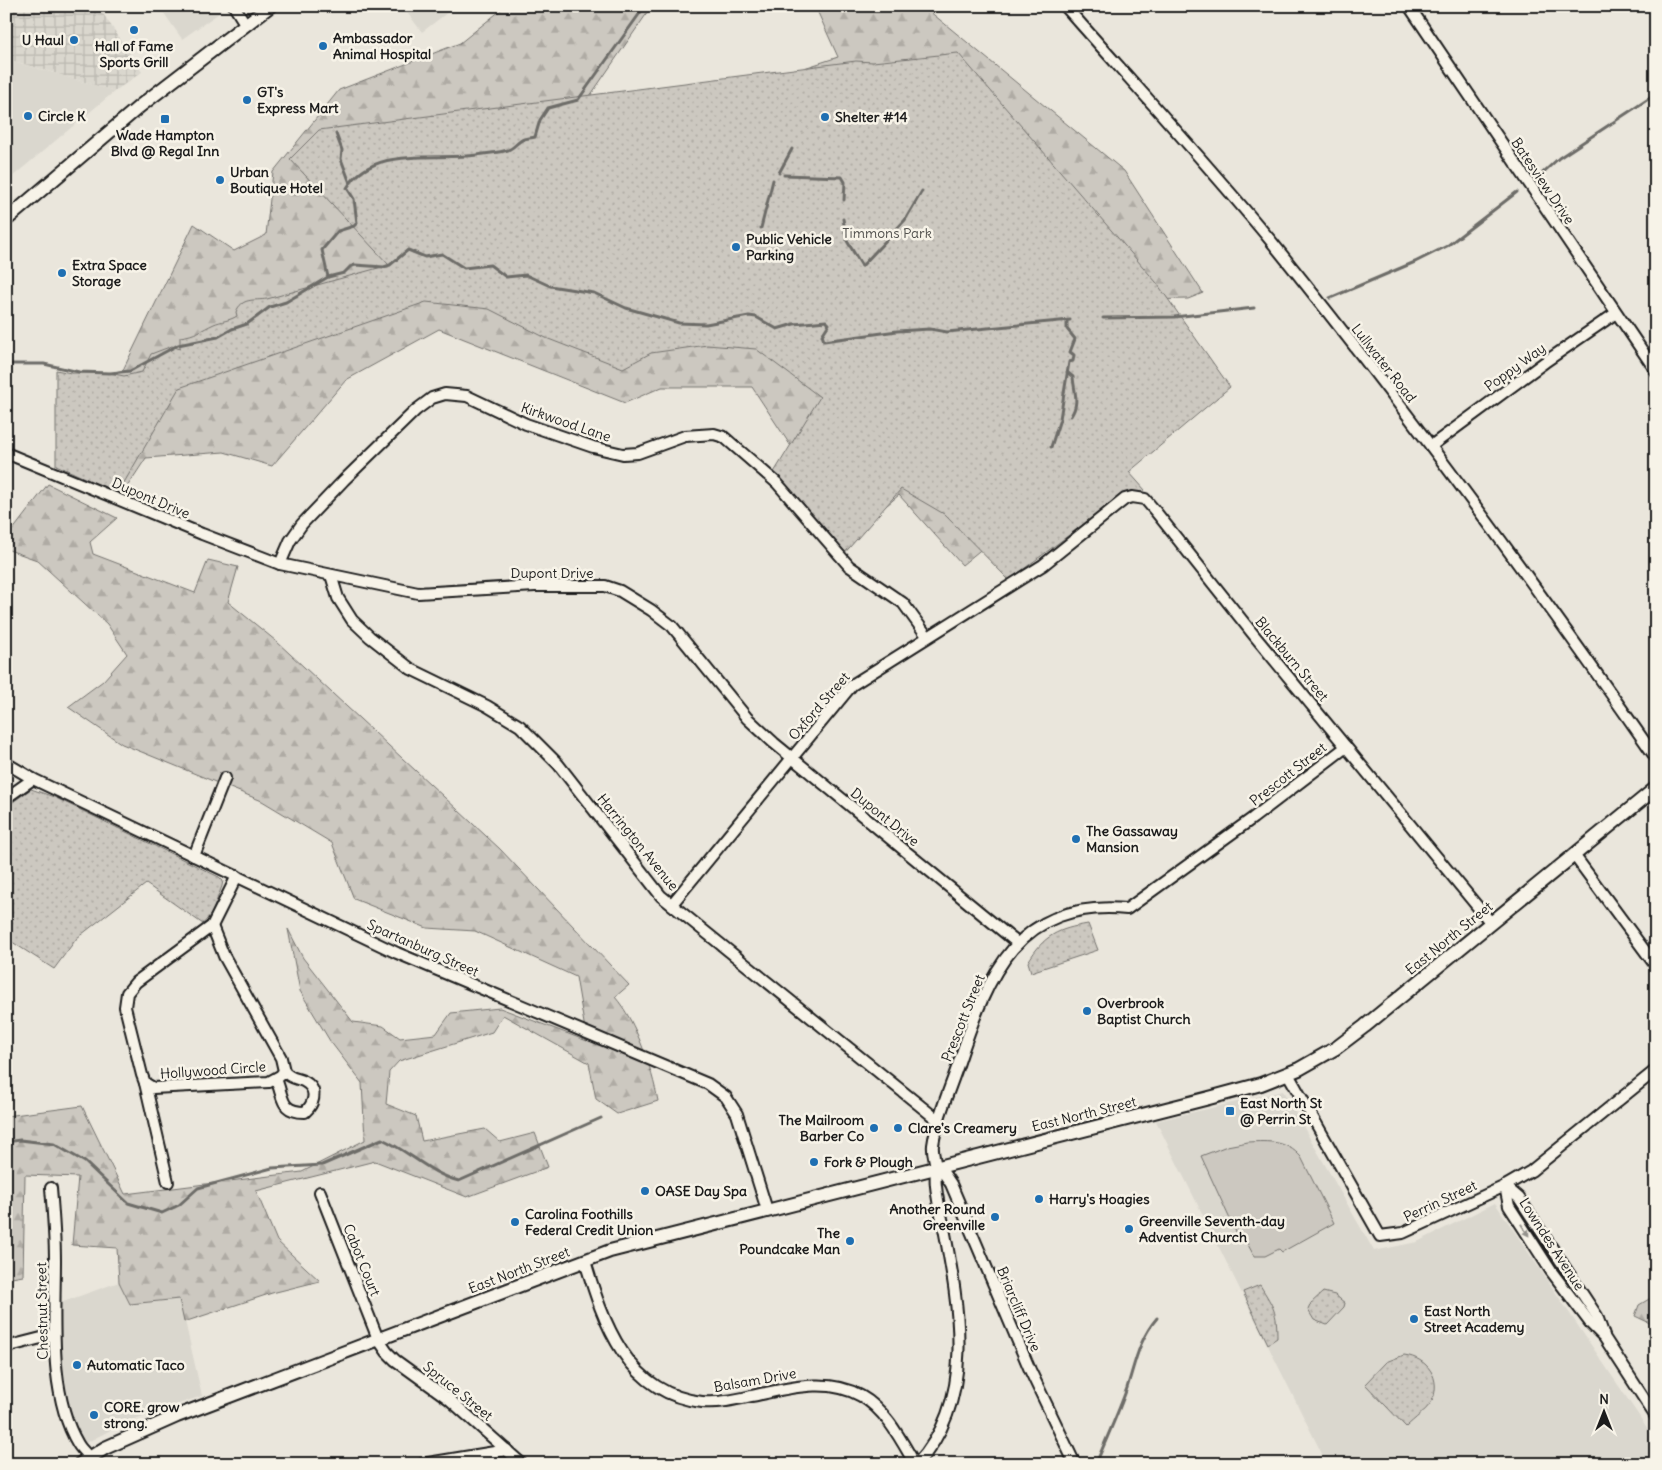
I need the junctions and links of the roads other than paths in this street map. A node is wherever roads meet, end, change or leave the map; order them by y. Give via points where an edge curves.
1 (234, 6) edge
2 (270, 6) edge
3 (1065, 6) edge
4 (1409, 6) edge
5 (246, 25) junction
6 (6, 220) edge
7 (1616, 313) junction
8 (1656, 371) edge
9 (1431, 446) junction
10 (7, 454) edge
11 (1053, 557) joint
12 (280, 564) junction
13 (331, 575) junction
14 (927, 636) junction
15 (1346, 746) junction
16 (792, 758) junction
17 (1656, 758) edge
18 (6, 763) edge
19 (224, 778) dead end
20 (33, 779) junction
21 (1656, 788) edge
22 (6, 798) edge
23 (1574, 855) junction
24 (194, 856) junction
25 (237, 876) junction
26 (672, 904) junction
27 (1491, 922) junction
28 (212, 926) junction
29 (1016, 942) junction
30 (1656, 966) edge
31 (1656, 1070) edge
32 (284, 1071) junction
33 (1288, 1074) junction
34 (276, 1079) junction
35 (145, 1083) junction
36 (939, 1121) junction
37 (936, 1168) junction
38 (168, 1182) dead end
39 (1504, 1186) junction
40 (51, 1188) dead end
41 (320, 1192) dead end
42 (767, 1210) junction
43 (585, 1260) junction
44 (53, 1336) junction
45 (1604, 1337) junction
46 (378, 1339) junction
47 (6, 1347) edge
48 (1656, 1417) edge
49 (507, 1450) junction
50 (88, 1462) edge
51 (422, 1464) edge
52 (522, 1464) edge
53 (916, 1464) edge
54 (1074, 1464) edge

1 - 5 street
2 - 5 main road
3 - 9 street, Lullwater Road via 1271,241
4 - 7 street, Batesview Drive
5 - 6 main road via 140,106
7 - 8 street, Batesview Drive
7 - 9 street, Poppy Way
9 - 17 street, Lullwater Road via 1542,594
10 - 12 street, Dupont Drive
11 - 14 street, Oxford Street
11 - 15 street, Blackburn Street via 1125,498 1145,499
12 - 13 street, Dupont Drive
12 - 14 street, Kirkwood Lane via 302,524 350,474 416,410 432,398 454,394 467,396 526,424 624,454 638,453 685,436 714,434 724,437 777,483 850,566 903,603
13 - 16 street, Dupont Drive via 418,593 535,586 605,586 620,591 672,626 747,718
13 - 26 street, Harrington Avenue via 338,598 352,620 389,654 411,669 505,716 535,739 635,865
14 - 16 street, Oxford Street via 852,685
15 - 27 street, Blackburn Street
15 - 29 street, Prescott Street via 1127,909 1092,909 1054,917
16 - 26 street, Oxford Street
16 - 29 street, Dupont Drive
18 - 20 street, Spartanburg Street
19 - 24 street
20 - 22 street
20 - 24 street, Spartanburg Street
21 - 23 main road, East North Street
23 - 27 main road, East North Street
23 - 30 street
24 - 25 street, Spartanburg Street
25 - 28 street, Hollywood Circle
25 - 42 street, Spartanburg Street via 397,953 718,1090 736,1114
26 - 36 street, Harrington Avenue
27 - 33 main road, East North Street via 1336,1048
28 - 32 street, Hollywood Circle via 224,956 281,1058
28 - 35 street, Hollywood Circle via 136,982 127,993 125,1007
29 - 36 street, Prescott Street via 983,998
31 - 39 street, Perrin Street via 1531,1170
32 - 34 street, Hollywood Circle
32 - 34 street, Hollywood Circle via 310,1086 313,1101 305,1112 290,1110 286,1106
33 - 37 main road, East North Street via 1209,1098
33 - 39 street, Perrin Street via 1380,1236 1404,1233
34 - 35 street, Hollywood Circle via 162,1089
35 - 38 street
36 - 37 street, Prescott Street via 933,1145
37 - 42 main road, East North Street
37 - 53 street, Prescott Street via 935,1184 958,1330 958,1370 951,1408 943,1429 930,1450
37 - 54 street, Briarcliff Drive via 951,1184
39 -> 45 street, Lowndes Avenue via 1509,1206 1551,1271
39 - 45 street, Lowndes Avenue via 1519,1198 1598,1316
40 - 44 street, Chestnut Street via 55,1257
41 - 46 street, Cabot Court
42 - 43 main road, East North Street
43 - 46 main road, East North Street
43 - 53 street, Balsam Drive via 604,1322 628,1360 648,1380 664,1390 702,1402 736,1400 808,1385 847,1391 861,1396 886,1418
44 - 47 street
44 - 50 street, Chestnut Street via 67,1418
45 - 48 street, Lowndes Avenue
46 - 49 street, Spruce Street via 395,1360 449,1399
46 - 50 main road, East North Street via 127,1437
49 - 51 street
49 - 52 street, Spruce Street

